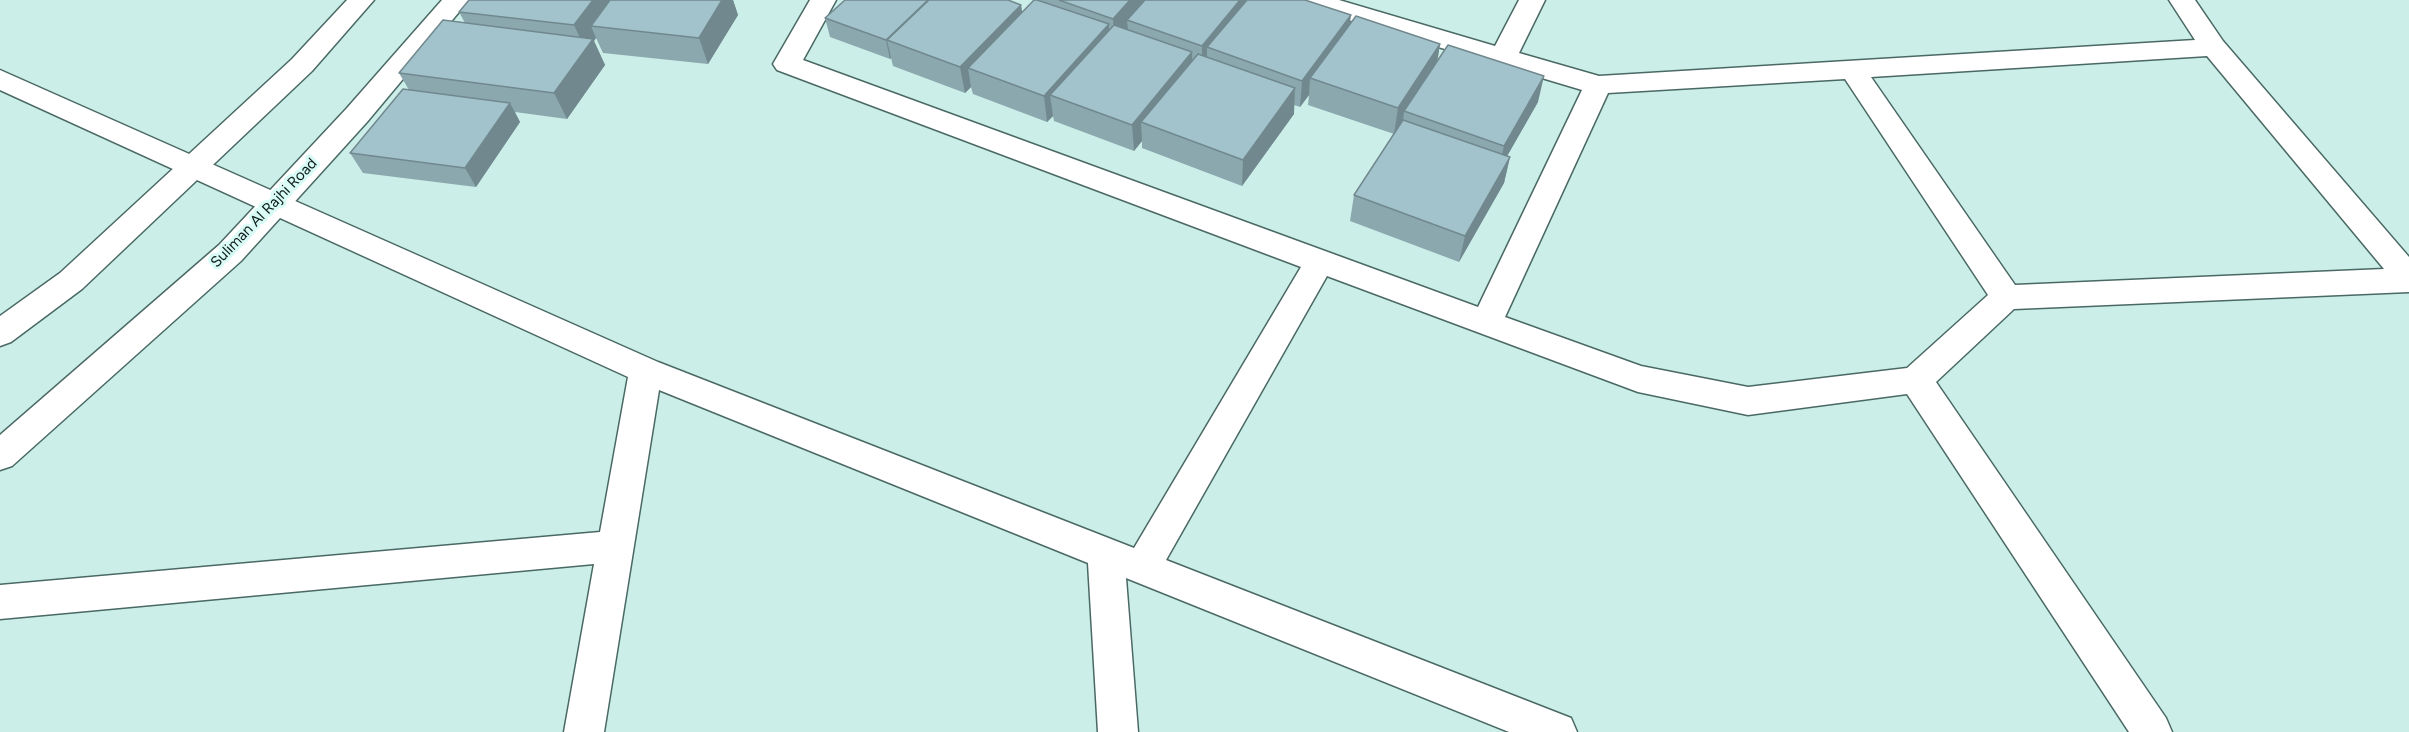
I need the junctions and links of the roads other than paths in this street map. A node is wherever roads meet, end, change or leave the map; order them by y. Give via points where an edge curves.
1 (361, 0) edge
2 (456, 0) edge
3 (823, 0) edge
4 (1532, 0) edge
5 (2182, 0) edge
6 (1316, 1) edge
7 (2214, 47) junction
8 (1503, 57) junction
9 (1852, 69) junction
10 (0, 79) edge
11 (1598, 85) junction
12 (194, 166) junction
13 (275, 203) junction
14 (1320, 262) junction
15 (2409, 279) edge
16 (2006, 297) junction
17 (1486, 322) junction
18 (0, 333) edge
19 (646, 371) junction
20 (1916, 380) junction
21 (0, 456) edge
22 (616, 546) junction
23 (1106, 554) junction
24 (1142, 568) junction
25 (0, 602) edge
26 (584, 732) edge
27 (1118, 732) edge
28 (1557, 732) edge
29 (2152, 732) edge

1 - 12 street via 302,65
2 - 13 street, Suliman Al Rajhi Road
3 - 14 street via 787,64
4 - 8 street
5 - 7 street
6 - 8 street
7 - 9 street
7 - 15 street
8 - 11 street
9 - 11 street
9 - 16 street
10 - 12 street
11 - 17 street
12 - 13 street
12 - 18 street via 71,281
13 - 19 street
13 - 21 street, Suliman Al Rajhi Road via 230,252
14 - 17 street
14 - 24 street
15 - 16 street
16 - 20 street
17 - 20 street via 1638,379 1748,401
19 - 22 street
19 - 23 street
20 - 29 street
22 - 25 street
22 - 26 street
23 - 24 street
23 - 27 street
24 - 28 street

